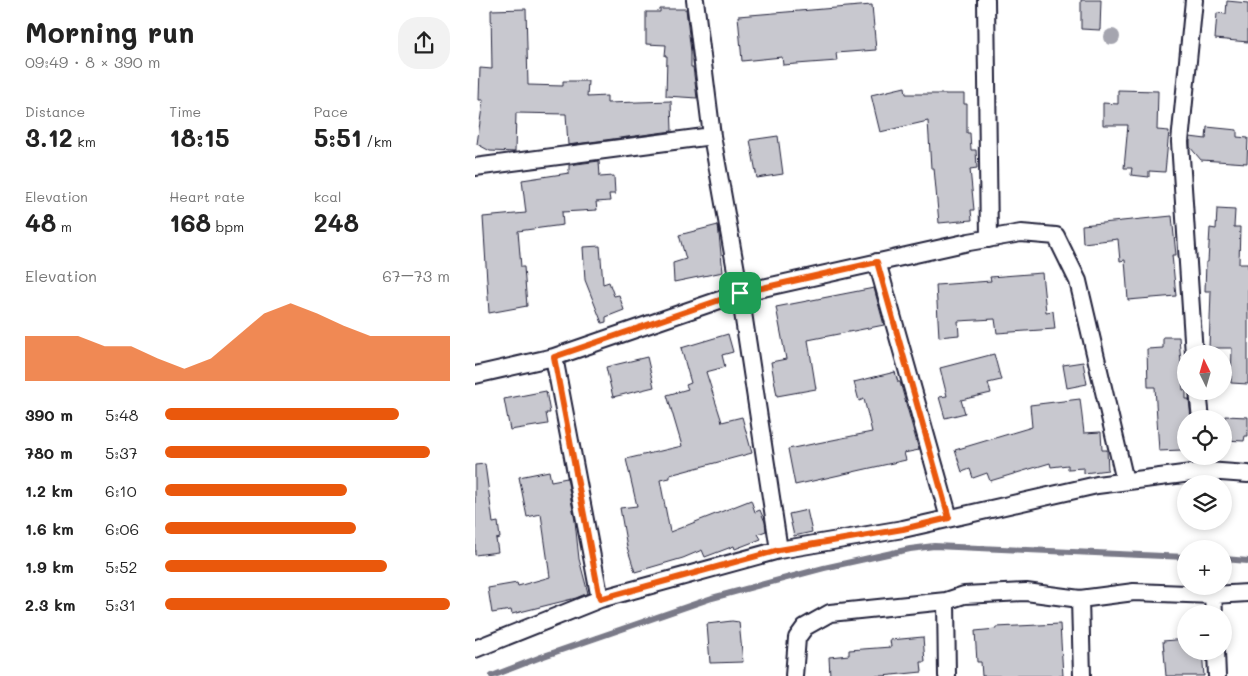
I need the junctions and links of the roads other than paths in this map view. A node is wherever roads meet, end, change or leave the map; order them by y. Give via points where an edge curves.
1 (695, 0) edge
2 (986, 0) edge
3 (1194, 0) edge
4 (712, 136) junction
5 (475, 167) edge
6 (989, 239) junction
7 (877, 262) junction
8 (740, 293) junction
9 (1193, 345) edge
10 (554, 357) junction
11 (475, 375) edge
12 (1197, 465) edge
13 (1214, 465) edge
14 (1248, 474) edge
15 (1125, 481) junction
16 (949, 518) junction
17 (779, 550) junction
18 (1248, 593) edge
19 (1177, 594) edge
20 (1232, 594) edge
21 (1213, 595) edge
22 (600, 599) junction
23 (1080, 600) junction
24 (946, 601) junction
25 (1214, 605) edge
26 (475, 649) edge
27 (1216, 660) edge
28 (794, 676) edge
29 (947, 676) edge
30 (1082, 676) edge
31 (1217, 676) edge

1 - 4 street
2 - 6 street
3 - 9 street via 1181,142
4 - 5 street
4 - 8 street
6 - 7 street
6 - 15 street via 1021,234 1056,236 1078,281
7 - 8 street
7 - 16 street
8 - 10 street
8 - 17 street
10 - 11 street
10 - 22 street
12 - 15 street
13 - 14 street
15 - 16 street
16 - 17 street
17 - 22 street
18 - 20 street
19 - 23 street via 1134,592
21 - 25 street
22 - 26 street
23 - 24 street via 1026,592 964,595
23 - 30 street
24 - 28 street via 830,613 805,627 797,638
24 - 29 street
27 - 31 street

